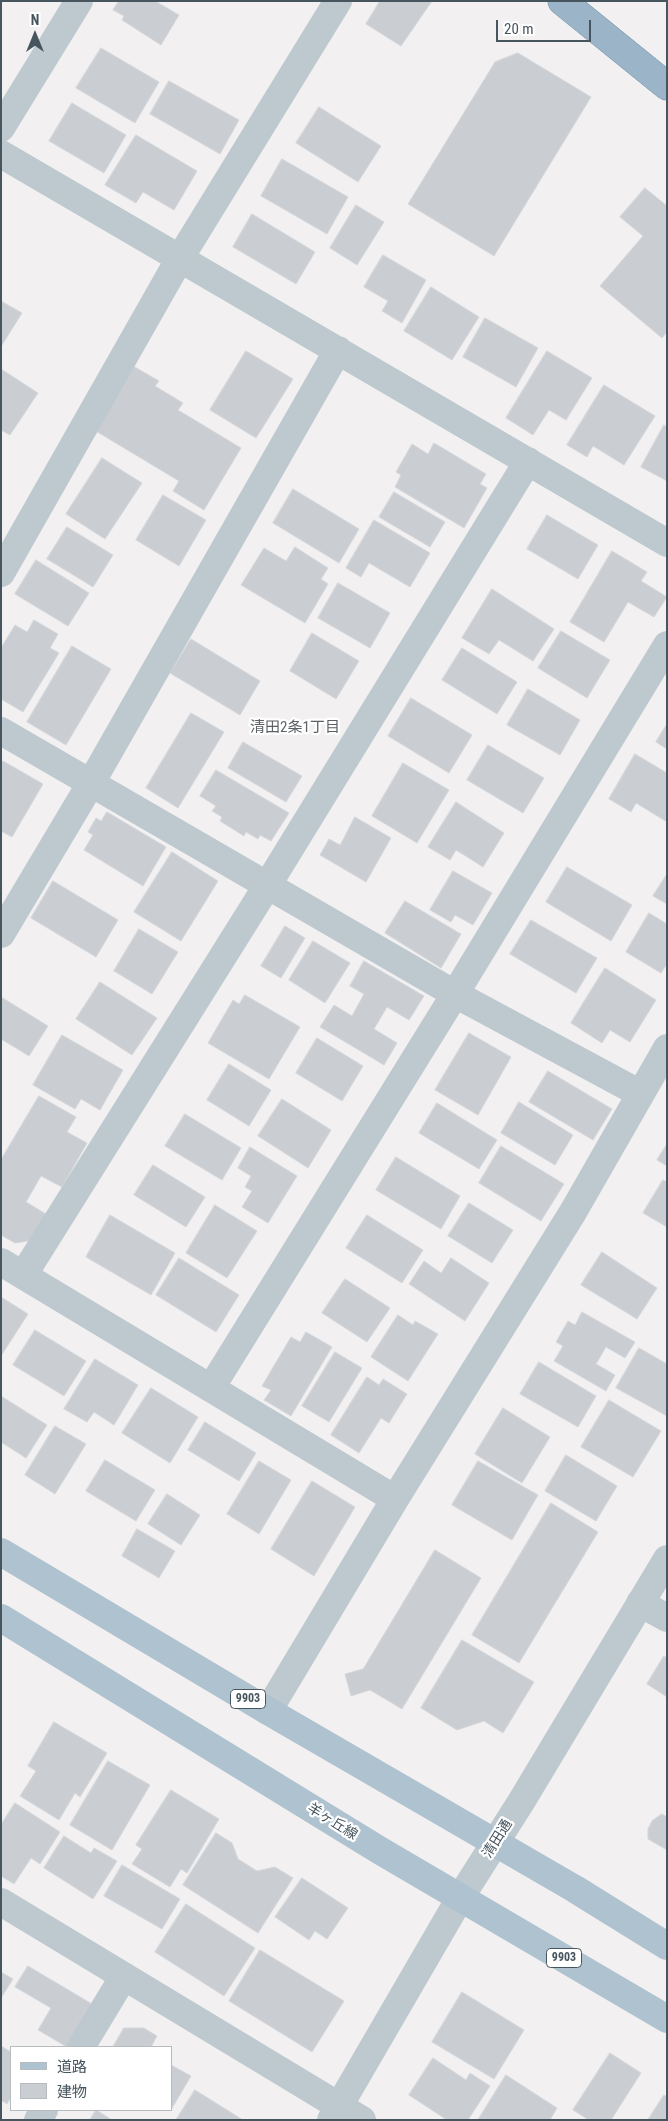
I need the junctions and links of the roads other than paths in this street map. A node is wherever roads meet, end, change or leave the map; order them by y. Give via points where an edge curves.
1 (79, 1) edge
2 (338, 1) edge
3 (562, 1) edge
4 (667, 86) edge
5 (1, 128) edge
6 (1, 154) edge
7 (180, 258) junction
8 (338, 350) junction
9 (528, 461) junction
10 (667, 543) edge
11 (1, 573) edge
12 (667, 645) edge
13 (1, 731) edge
14 (91, 783) junction
15 (267, 886) junction
16 (1, 934) edge
17 (455, 994) junction
18 (667, 1048) edge
19 (639, 1093) junction
20 (12, 1268) edge
21 (211, 1388) junction
22 (395, 1499) junction
23 (1, 1552) edge
24 (667, 1558) edge
25 (640, 1603) junction
26 (1, 1618) edge
27 (667, 1618) edge
28 (268, 1711) junction
29 (496, 1843) junction
30 (460, 1898) junction
31 (1, 1902) edge
32 (667, 1946) edge
33 (124, 1976) junction
34 (667, 2019) edge
35 (82, 2046) edge
36 (335, 2112) edge
37 (362, 2120) edge

1 - 5 street
2 - 7 street
3 - 4 highway
6 - 7 street
7 - 8 street
7 - 11 street
8 - 9 street
8 - 14 street
9 - 10 street
9 - 15 street
12 - 17 street
13 - 14 street
14 - 15 street
14 - 16 street
15 - 17 street
15 - 20 street
17 - 19 street
17 - 21 street
18 - 19 street
19 - 22 street via 572,1212
20 - 21 street
21 - 22 street
22 - 28 street
23 - 28 main road, 9903
24 - 25 street, 清田通
25 - 27 street
25 - 29 street, 清田通
26 - 30 main road, 羊ヶ丘線 / 9903
28 - 29 main road, 9903
29 - 30 street, 清田通
29 - 32 main road, 9903
30 - 34 main road, 羊ヶ丘線 / 9903
30 - 36 street, 清田通
31 - 33 street
33 - 35 street
33 - 36 street
36 - 37 street

